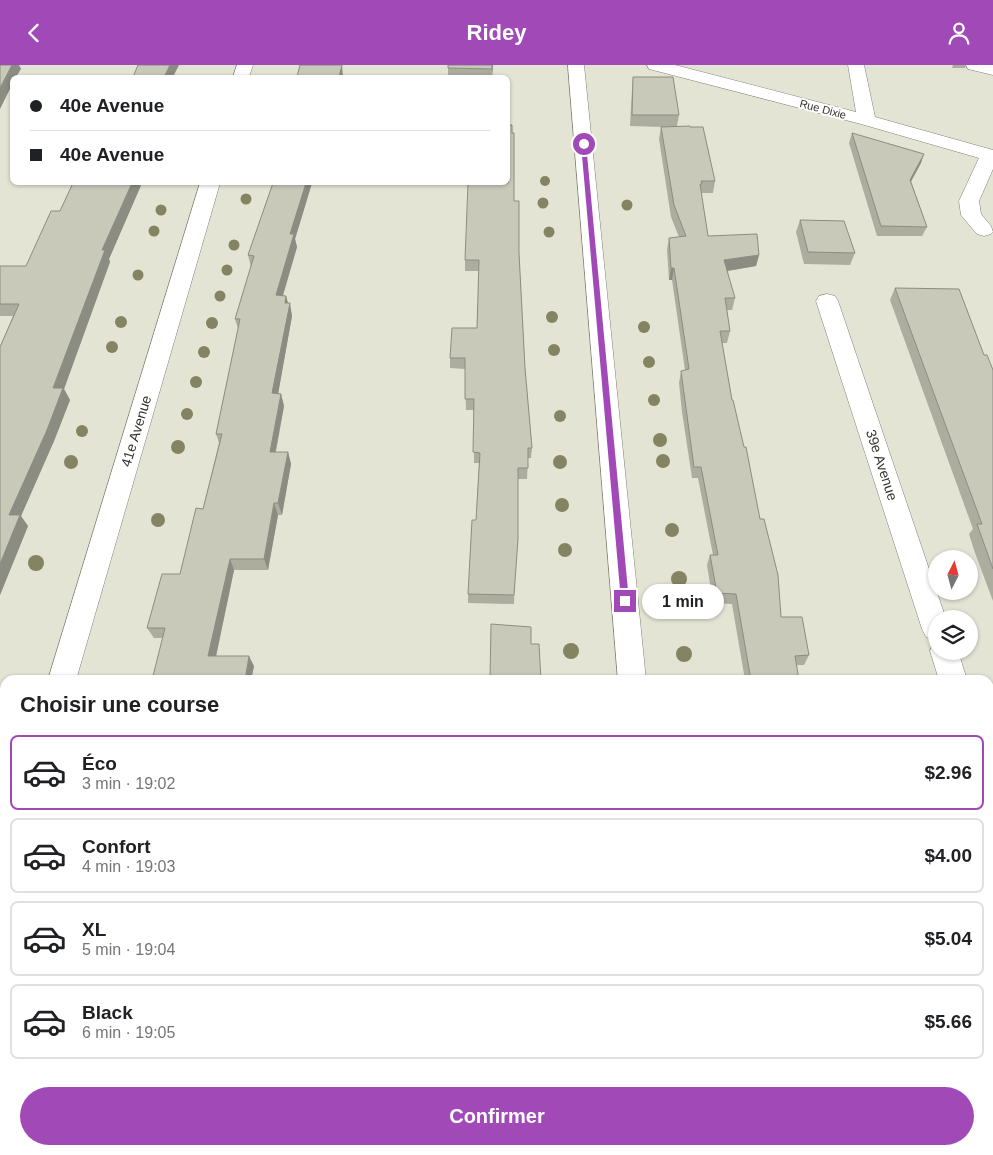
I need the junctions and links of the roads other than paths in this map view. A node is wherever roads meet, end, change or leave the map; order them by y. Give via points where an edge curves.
1 (576, 65) edge
2 (655, 65) edge
3 (856, 65) edge
4 (974, 65) edge
5 (993, 70) edge
6 (867, 120) junction
7 (992, 156) edge
8 (209, 185) edge
9 (984, 230) dead end
10 (827, 301) dead end
11 (930, 610) edge
12 (947, 660) edge
13 (63, 675) edge
14 (632, 675) edge
15 (951, 675) edge

1 - 14 street
2 - 6 street, Rue Dixie
3 - 6 street
4 - 5 street
6 - 7 street, Rue Dixie
7 - 9 street, Rue Dixie via 969,201 971,215
8 - 13 street, 41e Avenue
10 - 11 street, 39e Avenue
12 - 15 street

